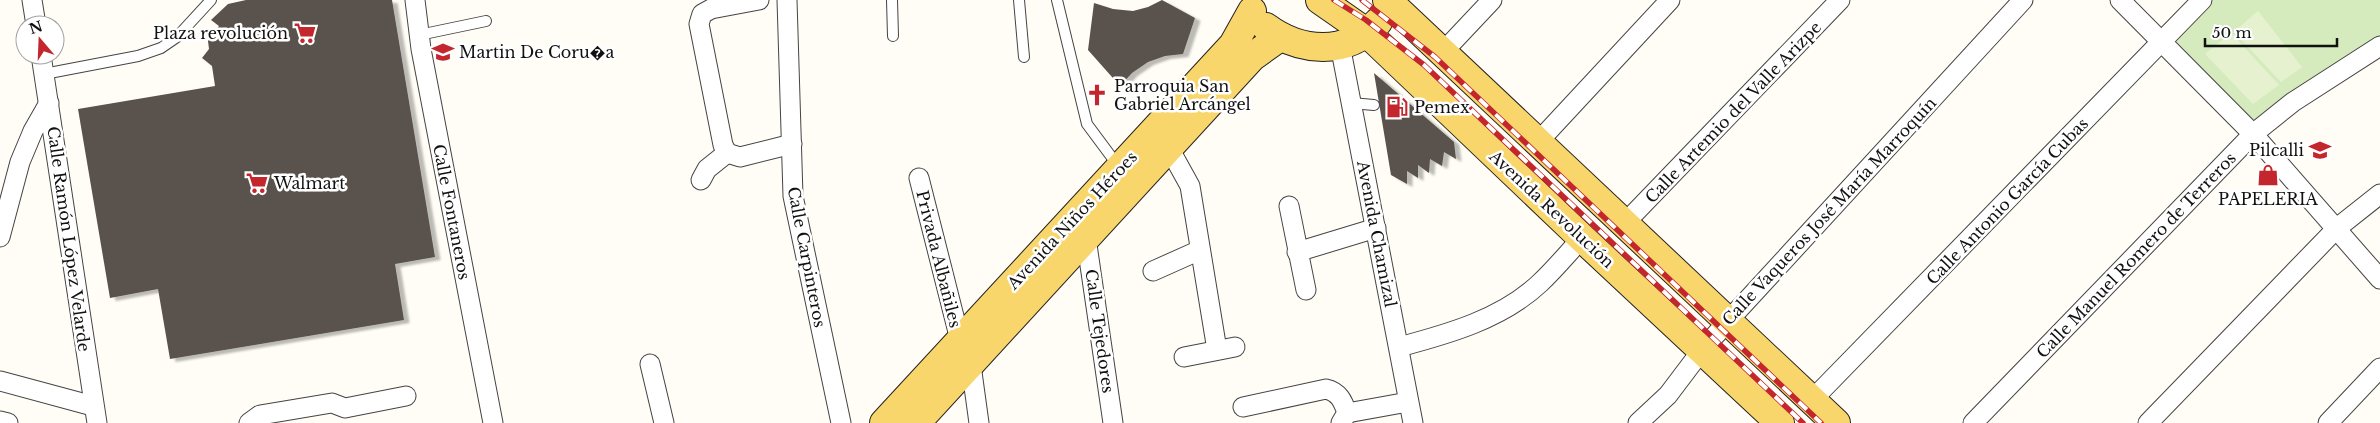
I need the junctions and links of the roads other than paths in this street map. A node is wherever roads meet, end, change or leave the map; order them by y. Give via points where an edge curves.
1 (32, 0) edge
2 (211, 0) edge
3 (415, 0) edge
4 (759, 0) edge
5 (787, 0) edge
6 (892, 0) edge
7 (1019, 0) edge
8 (1057, 0) edge
9 (1320, 0) edge
10 (1492, 0) edge
11 (1670, 0) edge
12 (1840, 0) edge
13 (2023, 0) edge
14 (2120, 0) edge
15 (2202, 0) edge
16 (1390, 1) edge
17 (1250, 5) edge
18 (34, 15) edge
19 (486, 21) dead end
20 (1366, 32) junction
21 (419, 35) junction
22 (893, 36) dead end
23 (1280, 37) junction
24 (2162, 42) junction
25 (1340, 45) junction
26 (2380, 46) edge
27 (1443, 52) junction
28 (1024, 57) dead end
29 (43, 65) edge
30 (44, 74) junction
31 (49, 103) junction
32 (1351, 103) junction
33 (1374, 105) dead end
34 (2253, 134) junction
35 (1538, 142) junction
36 (792, 144) junction
37 (1169, 148) junction
38 (727, 153) junction
39 (1120, 168) junction
40 (919, 178) dead end
41 (701, 180) dead end
42 (2380, 194) edge
43 (1289, 206) dead end
44 (1625, 224) junction
45 (1376, 228) junction
46 (2337, 228) junction
47 (0, 237) edge
48 (1086, 238) junction
49 (1582, 238) junction
50 (1200, 250) junction
51 (1297, 252) junction
52 (1153, 271) dead end
53 (2380, 279) edge
54 (1306, 290) dead end
55 (1728, 321) junction
56 (960, 340) junction
57 (1399, 347) junction
58 (1702, 350) junction
59 (1184, 357) dead end
60 (650, 364) dead end
61 (970, 365) junction
62 (2380, 368) edge
63 (0, 381) edge
64 (406, 396) dead end
65 (1812, 400) junction
66 (1408, 402) junction
67 (1243, 407) dead end
68 (95, 414) edge
69 (349, 416) edge
70 (1344, 418) edge
71 (0, 421) edge
72 (8, 423) edge
73 (249, 423) edge
74 (493, 423) edge
75 (664, 423) edge
76 (841, 423) edge
77 (884, 423) edge
78 (916, 423) edge
79 (979, 423) edge
80 (1113, 423) edge
81 (1414, 423) edge
82 (1638, 423) edge
83 (1780, 423) edge
84 (1836, 423) edge
85 (1973, 423) edge
86 (2148, 423) edge
87 (2328, 423) edge

1 - 18 street
2 - 30 lane via 177,37 161,48 138,56
3 - 21 street, Calle Fontaneros
4 - 38 street via 711,9 702,14 699,24
5 - 36 street, Calle Carpinteros
6 - 22 lane
7 - 28 lane
8 - 39 lane via 1087,124
9 - 20 main road, Avenida Revolución
10 - 27 street
11 - 35 street
12 - 44 street, Calle Artemio del Valle Arizpe
13 - 55 street, Calle Vaqueros José María Marroquín
14 - 24 street
15 - 24 street, Calle Antonio García Cubas
16 - 20 main road via 1384,16
16 - 27 main road
17 - 23 main road via 1264,26
17 - 39 main road, Avenida Niños Héroes via 1233,45
19 - 21 lane
20 - 25 main road
20 - 49 main road, Avenida Revolución via 1423,94
21 - 74 street, Calle Fontaneros
23 - 25 main road via 1307,47
23 - 37 main road, Avenida Niños Héroes via 1252,57
24 - 34 street
24 - 65 street, Calle Antonio García Cubas
25 - 32 street, Avenida Chamizal
26 - 34 street, Calle Manuel Romero de Terreros via 2293,102
27 - 35 main road
29 - 30 street, Calle Ramón López Velarde
30 - 31 street, Calle Ramón López Velarde
31 - 47 street via 20,162
31 - 68 street, Calle Ramón López Velarde
32 - 33 lane
32 - 45 street, Avenida Chamizal
34 - 46 street
34 - 85 street, Calle Manuel Romero de Terreros
35 - 44 main road
36 - 38 street via 740,157
36 - 76 street, Calle Carpinteros via 792,196
37 - 48 main road, Avenida Niños Héroes
37 - 50 street via 1190,186
38 - 41 street via 707,169
39 - 56 main road, Avenida Niños Héroes
40 - 56 street, Privada Albañiles
42 - 46 street
43 - 51 street
44 - 55 main road
45 - 51 street
45 - 57 street, Avenida Chamizal
46 - 53 street
46 - 86 street
48 - 61 main road, Avenida Niños Héroes
48 - 80 street, Calle Tejedores
49 - 57 street via 1540,284 1501,311 1444,335
49 - 58 main road, Avenida Revolución
50 - 52 street
50 - 59 street via 1226,348
51 - 54 street
55 - 58 street, Calle Vaqueros José María Marroquín
55 - 65 main road
56 - 77 main road, Avenida Niños Héroes
57 - 66 street, Avenida Chamizal
58 - 82 street, Calle Vaqueros José María Marroquín via 1668,394
58 - 83 main road, Avenida Revolución
60 - 75 street
61 - 78 main road, Avenida Niños Héroes
61 - 79 street
62 - 87 street
63 - 68 street
64 - 69 street
65 - 84 main road
66 - 70 street
66 - 81 street, Avenida Chamizal
67 - 70 street via 1326,389 1338,394
69 - 73 street via 332,403 260,415
71 - 72 street

